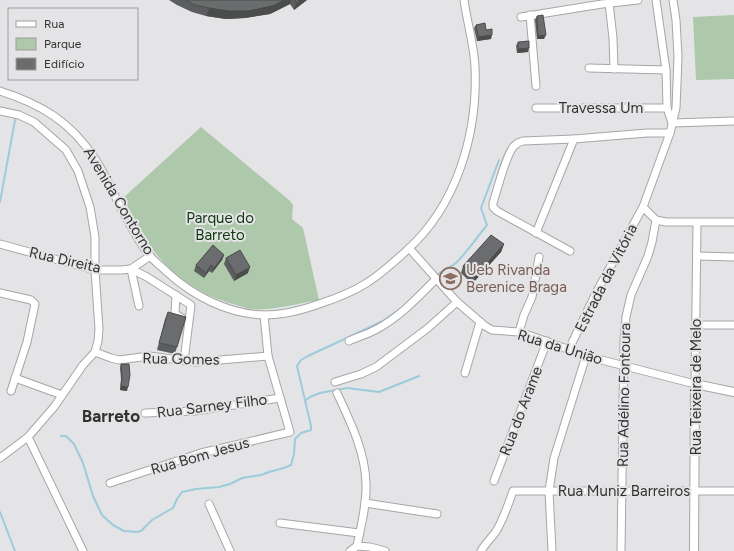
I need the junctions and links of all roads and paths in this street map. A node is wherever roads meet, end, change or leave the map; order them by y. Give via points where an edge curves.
1 (464, 0) edge
2 (638, 0) edge
3 (656, 0) edge
4 (673, 0) edge
5 (604, 2) edge
6 (530, 15) junction
7 (521, 17) dead end
8 (589, 68) dead end
9 (614, 69) junction
10 (666, 70) junction
11 (536, 86) dead end
12 (0, 91) edge
13 (536, 108) dead end
14 (667, 108) junction
15 (0, 111) edge
16 (734, 121) edge
17 (672, 123) junction
18 (670, 133) junction
19 (574, 139) junction
20 (643, 207) junction
21 (656, 220) junction
22 (734, 222) edge
23 (697, 223) junction
24 (536, 233) junction
25 (0, 244) edge
26 (409, 248) junction
27 (570, 251) dead end
28 (150, 256) junction
29 (697, 256) junction
30 (734, 256) edge
31 (539, 257) dead end
32 (131, 269) junction
33 (95, 270) junction
34 (435, 277) junction
35 (0, 292) edge
36 (176, 295) junction
37 (457, 302) junction
38 (139, 306) dead end
39 (264, 315) junction
40 (190, 321) junction
41 (480, 322) junction
42 (696, 325) junction
43 (734, 325) edge
44 (519, 332) junction
45 (348, 341) dead end
46 (547, 341) junction
47 (569, 350) junction
48 (95, 352) junction
49 (268, 356) junction
50 (586, 356) junction
51 (184, 360) junction
52 (623, 366) junction
53 (465, 373) dead end
54 (15, 378) junction
55 (335, 382) dead end
56 (695, 384) junction
57 (11, 391) dead end
58 (734, 392) edge
59 (337, 393) dead end
60 (62, 395) junction
61 (280, 398) junction
62 (145, 413) dead end
63 (28, 437) junction
64 (0, 458) edge
65 (494, 481) dead end
66 (110, 483) dead end
67 (695, 490) junction
68 (548, 491) junction
69 (623, 491) junction
70 (734, 491) edge
71 (365, 503) junction
72 (209, 504) dead end
73 (437, 514) dead end
74 (280, 523) dead end
75 (360, 533) junction
76 (357, 546) junction
77 (82, 551) edge
78 (230, 551) edge
79 (350, 551) edge
80 (385, 551) edge
81 (481, 551) edge
82 (552, 551) edge
83 (621, 551) edge
84 (694, 551) edge

1 - 26 street, Avenida Contorno via 474,65 475,105 468,142 458,174 445,201 434,220
2 - 5 street
3 - 10 street, Estrada da Vitória
4 - 17 street, Estrada da Vitória via 678,57 676,108
5 - 6 street
5 - 9 street via 613,38
6 - 7 street
6 - 11 street
8 - 9 street
9 - 10 street
10 - 14 street, Estrada da Vitória
12 - 28 street, Avenida Contorno via 37,105 56,116 85,144
13 - 14 street, Travessa Um
14 - 17 street, Estrada da Vitória
15 - 33 street via 19,115 34,122 66,150 78,171 90,207 95,237
16 - 17 street
17 - 18 street, Estrada da Vitória
18 - 19 street
18 - 20 street, Estrada da Vitória
19 - 24 street
19 - 24 street via 519,142 509,156 493,207
20 - 21 street, Estrada da Vitória
20 - 47 street, Estrada da Vitória via 596,293
21 - 23 street
21 - 52 street, Rua Adélino Fontoura via 648,256 628,306
22 - 23 street
23 - 29 street, Rua Teixeira de Melo
24 - 27 street
25 - 33 street, Rua Direita
26 - 34 street, Rua da União
26 - 39 street, Avenida Contorno via 376,277 348,294 302,310
28 - 32 street
28 - 39 street, Avenida Contorno via 181,285 206,300 232,310
29 - 30 street
29 - 42 street, Rua Teixeira de Melo
31 - 44 street via 532,297
32 - 33 street, Rua Direita
32 - 36 street
32 - 38 street
33 - 48 street via 99,329
34 - 37 street, Rua da União
34 - 45 street via 417,299 399,315 377,329
35 - 54 street via 31,300 35,304 27,342
36 - 40 street via 191,305
36 - 40 street via 175,314
37 - 41 street, Rua da União
37 - 55 street via 428,328 376,367
39 - 49 street
40 - 51 street
41 - 44 street, Rua da União via 492,330
41 - 53 street
42 - 43 street
42 - 56 street, Rua Teixeira de Melo
44 - 46 street, Rua da União
46 - 47 street, Rua da União
46 - 65 street, Rua do Arame
47 - 50 street, Rua da União
48 - 51 street, Rua Gomes via 119,360 149,356
48 - 60 street
49 - 51 street, Rua Gomes via 204,362
49 - 61 street
50 - 52 street, Rua da União
50 - 68 street via 554,458
52 - 56 street, Rua da União
52 - 69 street, Rua Adélino Fontoura
54 - 57 street
54 - 60 street
56 - 58 main road
56 - 67 main road, Rua Teixeira de Melo
59 - 71 street via 361,452 366,482
60 - 63 street
61 - 62 street, Rua Sarney Filho via 195,411
61 - 66 street, Rua Bom Jesus via 290,432 200,453
63 - 64 street
63 - 77 street
67 - 69 street, Rua Muniz Barreiros
67 - 70 street, Rua Muniz Barreiros
67 - 84 main road, Rua Teixeira de Melo
68 - 69 street, Rua Muniz Barreiros
68 - 81 street, Rua Muniz Barreiros via 513,491 499,526
68 - 82 street
69 - 83 street, Rua Adélino Fontoura
71 - 73 street
71 - 75 street
72 - 78 street
74 - 75 street
75 - 76 street
76 - 79 street
76 - 80 street

